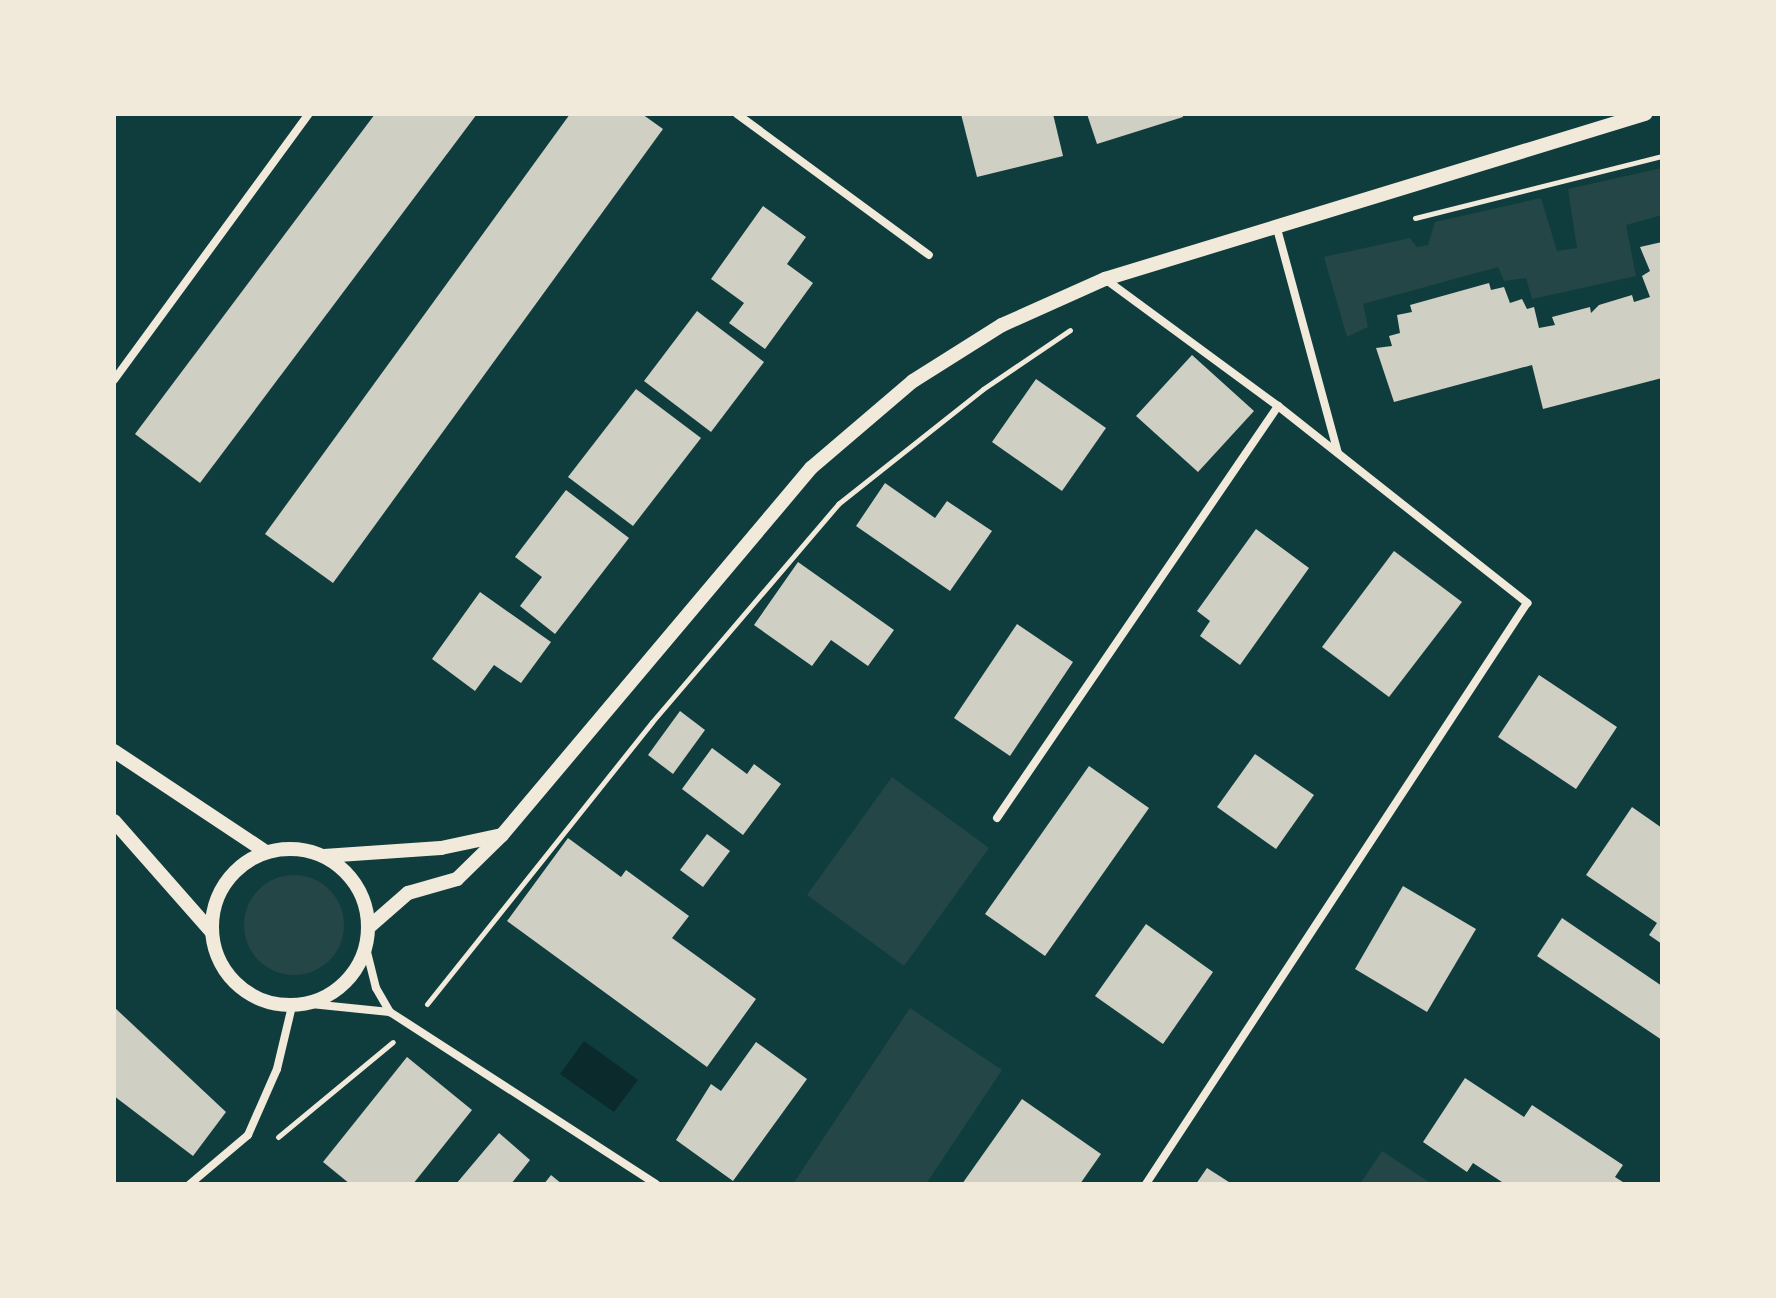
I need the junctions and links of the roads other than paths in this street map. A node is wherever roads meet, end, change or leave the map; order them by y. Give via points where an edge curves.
1 (309, 114) edge
2 (737, 114) edge
3 (1645, 114) edge
4 (1276, 225) junction
5 (929, 255) dead end
6 (1105, 279) junction
7 (114, 380) edge
8 (1278, 406) junction
9 (1339, 454) junction
10 (114, 751) edge
11 (997, 818) dead end
12 (114, 821) edge
13 (502, 835) junction
14 (266, 852) junction
15 (324, 856) junction
16 (369, 927) junction
17 (211, 931) junction
18 (366, 948) junction
19 (311, 1004) junction
20 (292, 1006) junction
21 (390, 1012) junction
22 (190, 1184) edge
23 (656, 1184) edge
24 (1146, 1184) edge

1 - 7 street
2 - 5 street
3 - 4 street
4 - 6 street
4 - 9 street
6 - 8 street
6 - 13 street via 1002,325 913,381 811,468
8 - 9 street
8 - 11 street
9 - 24 street via 1527,603
10 - 14 street
12 - 17 street
13 - 15 street via 441,848
13 - 16 street via 457,879 408,893
14 - 15 street via 295,849
14 - 17 street via 225,882
15 - 16 street via 357,885
16 - 18 street
17 - 20 street via 216,955 237,984 268,1003
18 - 19 street via 354,973 336,992
18 - 21 street via 376,988
19 - 20 street
19 - 21 street
20 - 22 street via 277,1069 248,1135
21 - 23 street

